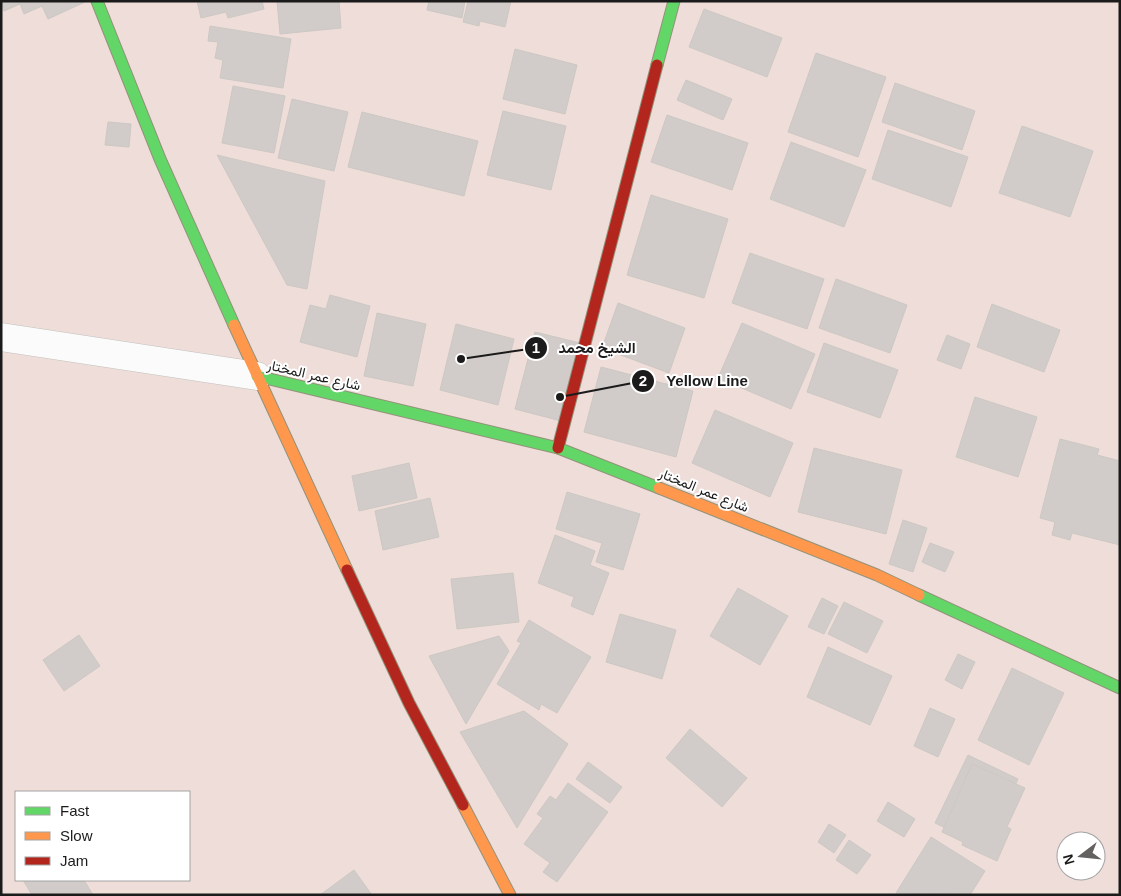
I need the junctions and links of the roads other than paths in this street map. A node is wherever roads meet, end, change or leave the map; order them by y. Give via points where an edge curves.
1 (97, 1) edge
2 (674, 1) edge
3 (1, 337) edge
4 (257, 376) junction
5 (558, 448) junction
6 (1120, 688) edge
7 (510, 895) edge

1 - 4 street via 160,159
2 - 5 street
3 - 4 street
4 - 5 street, شارع عمر المختار
4 - 7 street via 409,703
5 - 6 street, شارع عمر المختار via 877,575

